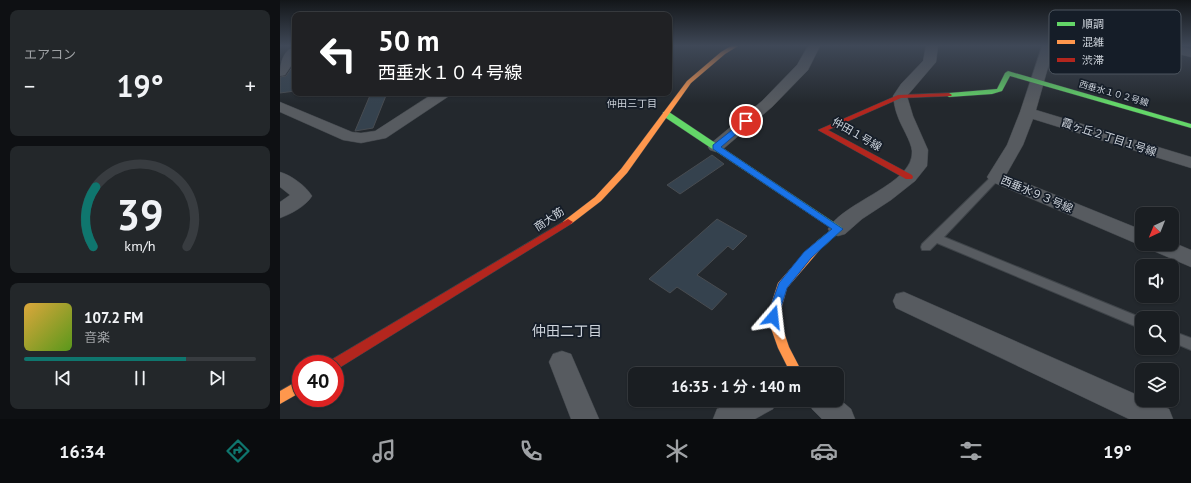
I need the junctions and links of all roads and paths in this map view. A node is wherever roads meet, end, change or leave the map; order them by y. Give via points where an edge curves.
1 (708, 66) edge
2 (804, 66) edge
3 (926, 66) edge
4 (1042, 66) edge
5 (1038, 81) junction
6 (439, 96) edge
7 (900, 96) junction
8 (280, 106) edge
9 (1028, 112) junction
10 (666, 114) junction
11 (1191, 126) edge
12 (716, 147) junction
13 (1191, 163) edge
14 (909, 177) junction
15 (996, 177) junction
16 (280, 178) edge
17 (280, 211) edge
18 (838, 229) junction
19 (1135, 235) edge
20 (936, 238) junction
21 (926, 247) dead end
22 (1172, 251) edge
23 (1191, 259) edge
24 (904, 300) dead end
25 (1135, 321) edge
26 (1179, 339) edge
27 (1191, 344) edge
28 (344, 359) edge
29 (562, 362) dead end
30 (794, 367) edge
31 (292, 391) edge
32 (280, 398) edge
33 (750, 407) edge
34 (828, 407) edge
35 (585, 419) edge
36 (727, 419) edge
37 (841, 419) edge
38 (1159, 419) edge

1 - 10 street, 商大筋 via 689,82
2 - 12 street via 767,104
3 - 7 street
4 - 5 street, 西垂水９３号線
5 - 7 street, 西垂水１０２号線 via 1008,73 1000,90 992,92
5 - 9 street, 西垂水９３号線
5 - 11 street, 西垂水１０２号線
6 - 8 street via 380,135 362,138 349,137
7 - 14 street via 905,116 920,150 918,166
7 - 14 street, 仲田１号線 via 822,130
9 - 13 street, 霞ヶ丘２丁目１号線
9 - 15 street, 西垂水９３号線 via 1015,145
10 - 12 street
10 - 28 street, 商大筋 via 624,171 598,199 558,229
12 - 18 street
14 - 18 street via 855,214
15 - 19 street, 西垂水９３号線
15 - 20 lane
16 - 17 street via 303,196
18 - 30 street via 808,255 782,286 773,317
20 - 21 lane
20 - 25 lane
22 - 23 street
24 - 38 street
26 - 27 lane
29 - 35 street
31 - 32 street
33 - 36 street
34 - 37 street

